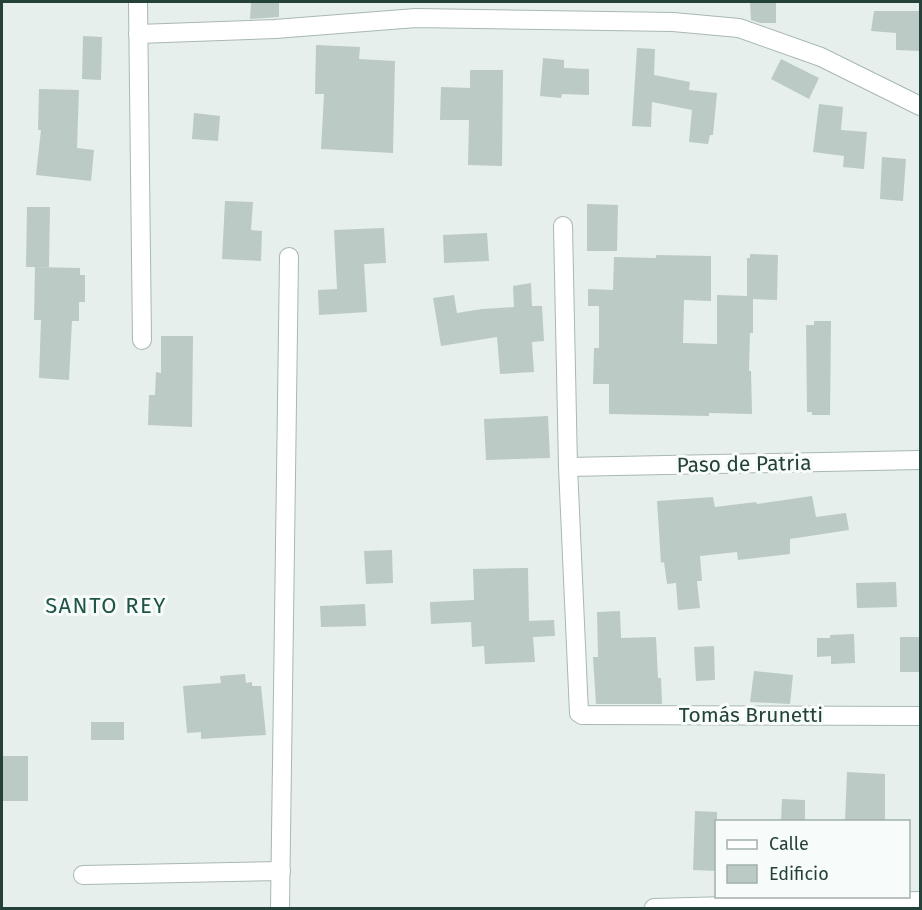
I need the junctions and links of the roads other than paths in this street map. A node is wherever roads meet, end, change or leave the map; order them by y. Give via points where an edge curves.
1 (138, 2) edge
2 (138, 34) junction
3 (921, 106) edge
4 (563, 226) dead end
5 (289, 257) dead end
6 (142, 340) dead end
7 (921, 460) edge
8 (568, 467) junction
9 (921, 716) edge
10 (281, 871) junction
11 (83, 875) dead end
12 (921, 901) edge
13 (280, 909) edge
14 (654, 909) edge

1 - 2 street
2 - 3 street via 416,18 673,22 728,27 821,57
2 - 6 street
4 - 8 street
5 - 10 street
7 - 8 street, Paso de Patria
8 - 9 street, Tomás Brunetti via 578,709 582,715
10 - 11 street
10 - 13 street
12 - 14 street

